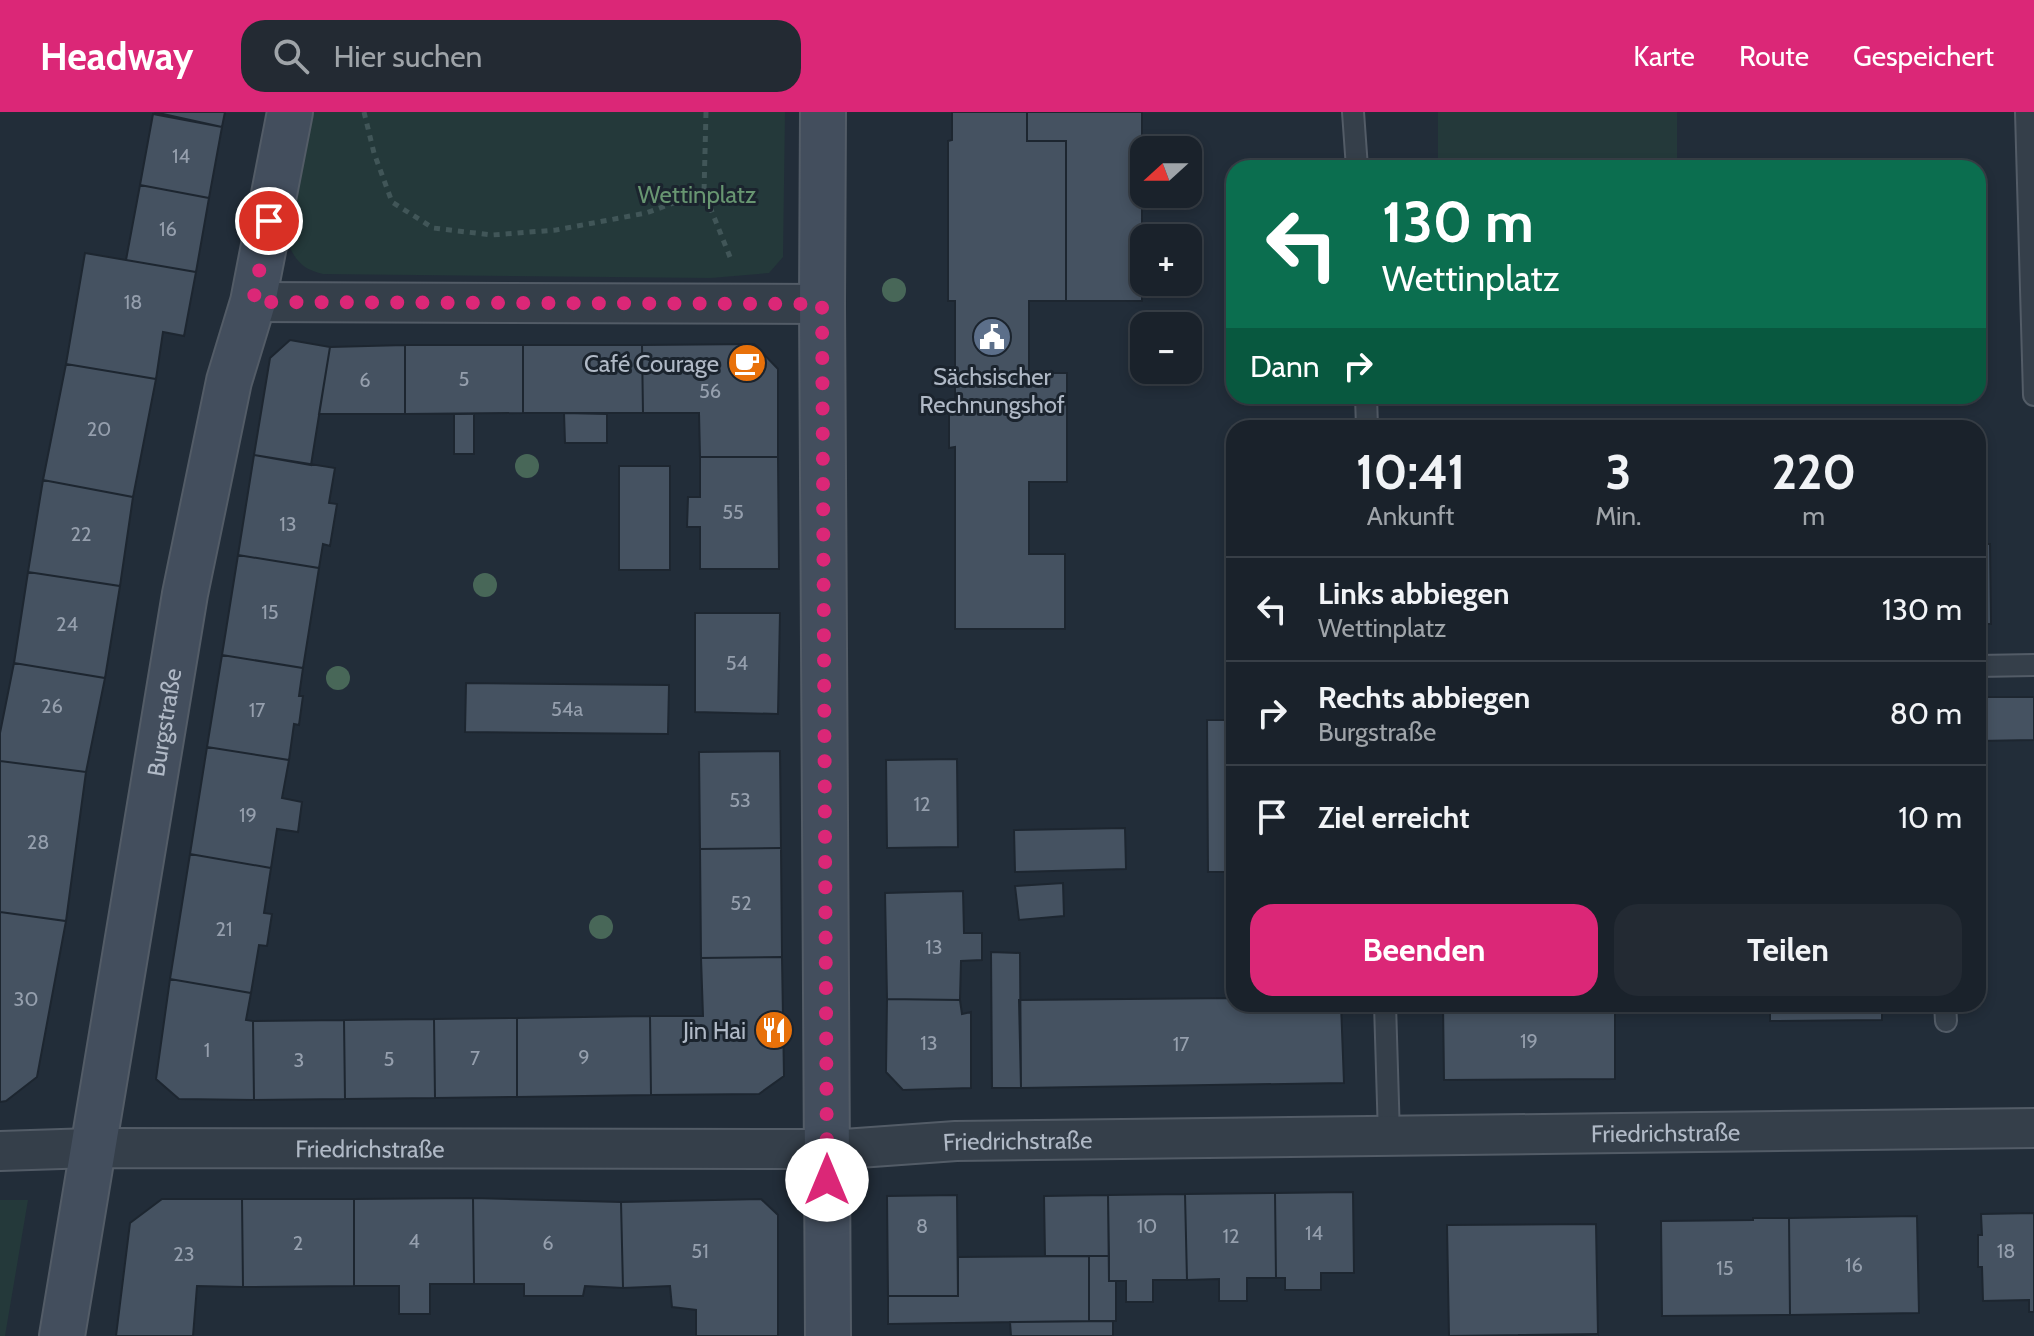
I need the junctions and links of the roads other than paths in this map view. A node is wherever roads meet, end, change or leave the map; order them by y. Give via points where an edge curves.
1 (290, 112) edge
2 (823, 112) edge
3 (1353, 112) edge
4 (2026, 112) edge
5 (1356, 160) edge
6 (253, 302) junction
7 (822, 304) junction
8 (2034, 395) edge
9 (2034, 665) edge
10 (1986, 666) edge
11 (1385, 1012) edge
12 (2034, 1128) edge
13 (1389, 1136) junction
14 (92, 1148) junction
15 (827, 1149) junction
16 (0, 1151) edge
17 (62, 1336) edge
18 (828, 1336) edge

1 - 6 main road, Burgstraße
2 - 7 main road
3 - 5 lane
4 - 8 lane
6 - 7 street
6 - 14 main road, Burgstraße via 229,381 185,594
7 - 15 main road
9 - 10 lane
11 - 13 lane
12 - 13 street, Friedrichstraße
13 - 15 street, Friedrichstraße via 956,1141
14 - 15 street, Friedrichstraße
14 - 16 street, Friedrichstraße
14 - 17 main road, Burgstraße
15 - 18 main road

